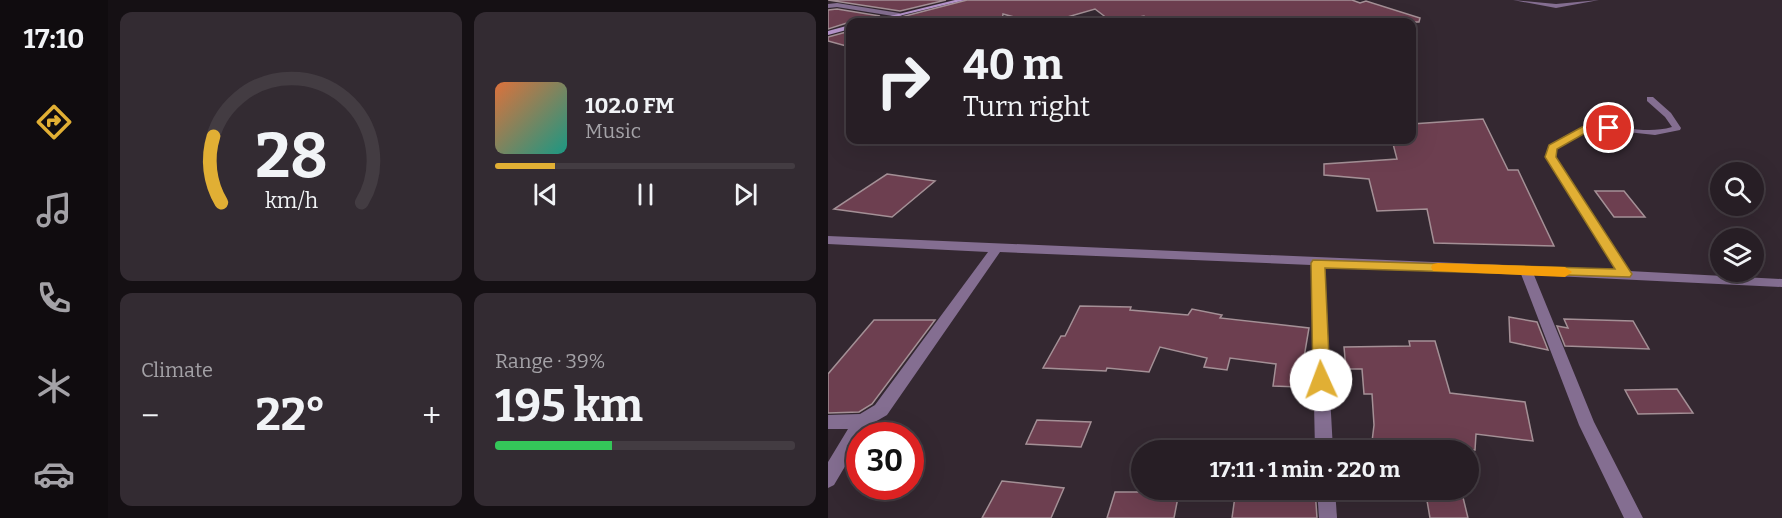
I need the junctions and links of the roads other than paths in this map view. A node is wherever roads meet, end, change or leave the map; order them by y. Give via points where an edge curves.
1 (962, 0) edge
2 (1516, 0) edge
3 (1596, 0) edge
4 (828, 6) edge
5 (898, 15) junction
6 (886, 18) edge
7 (846, 28) edge
8 (828, 33) edge
9 (1650, 99) dead end
10 (828, 240) edge
11 (996, 249) junction
12 (1317, 263) junction
13 (1526, 271) junction
14 (1625, 274) junction
15 (1782, 283) edge
16 (862, 421) junction
17 (828, 422) edge
18 (1324, 440) edge
19 (828, 479) edge
20 (1327, 500) edge
21 (1328, 518) edge
22 (1634, 518) edge

1 - 5 main road
2 - 3 street via 1556,6
4 - 5 street
5 - 6 main road
7 - 8 main road
9 - 14 street via 1677,129 1665,133 1585,129 1553,148 1550,157
10 - 11 street
11 - 12 street
11 - 16 street via 881,410
12 - 13 street
12 - 18 street
13 - 14 street
13 - 22 street via 1587,425
14 - 15 street
16 - 17 street
16 - 19 street
20 - 21 street

